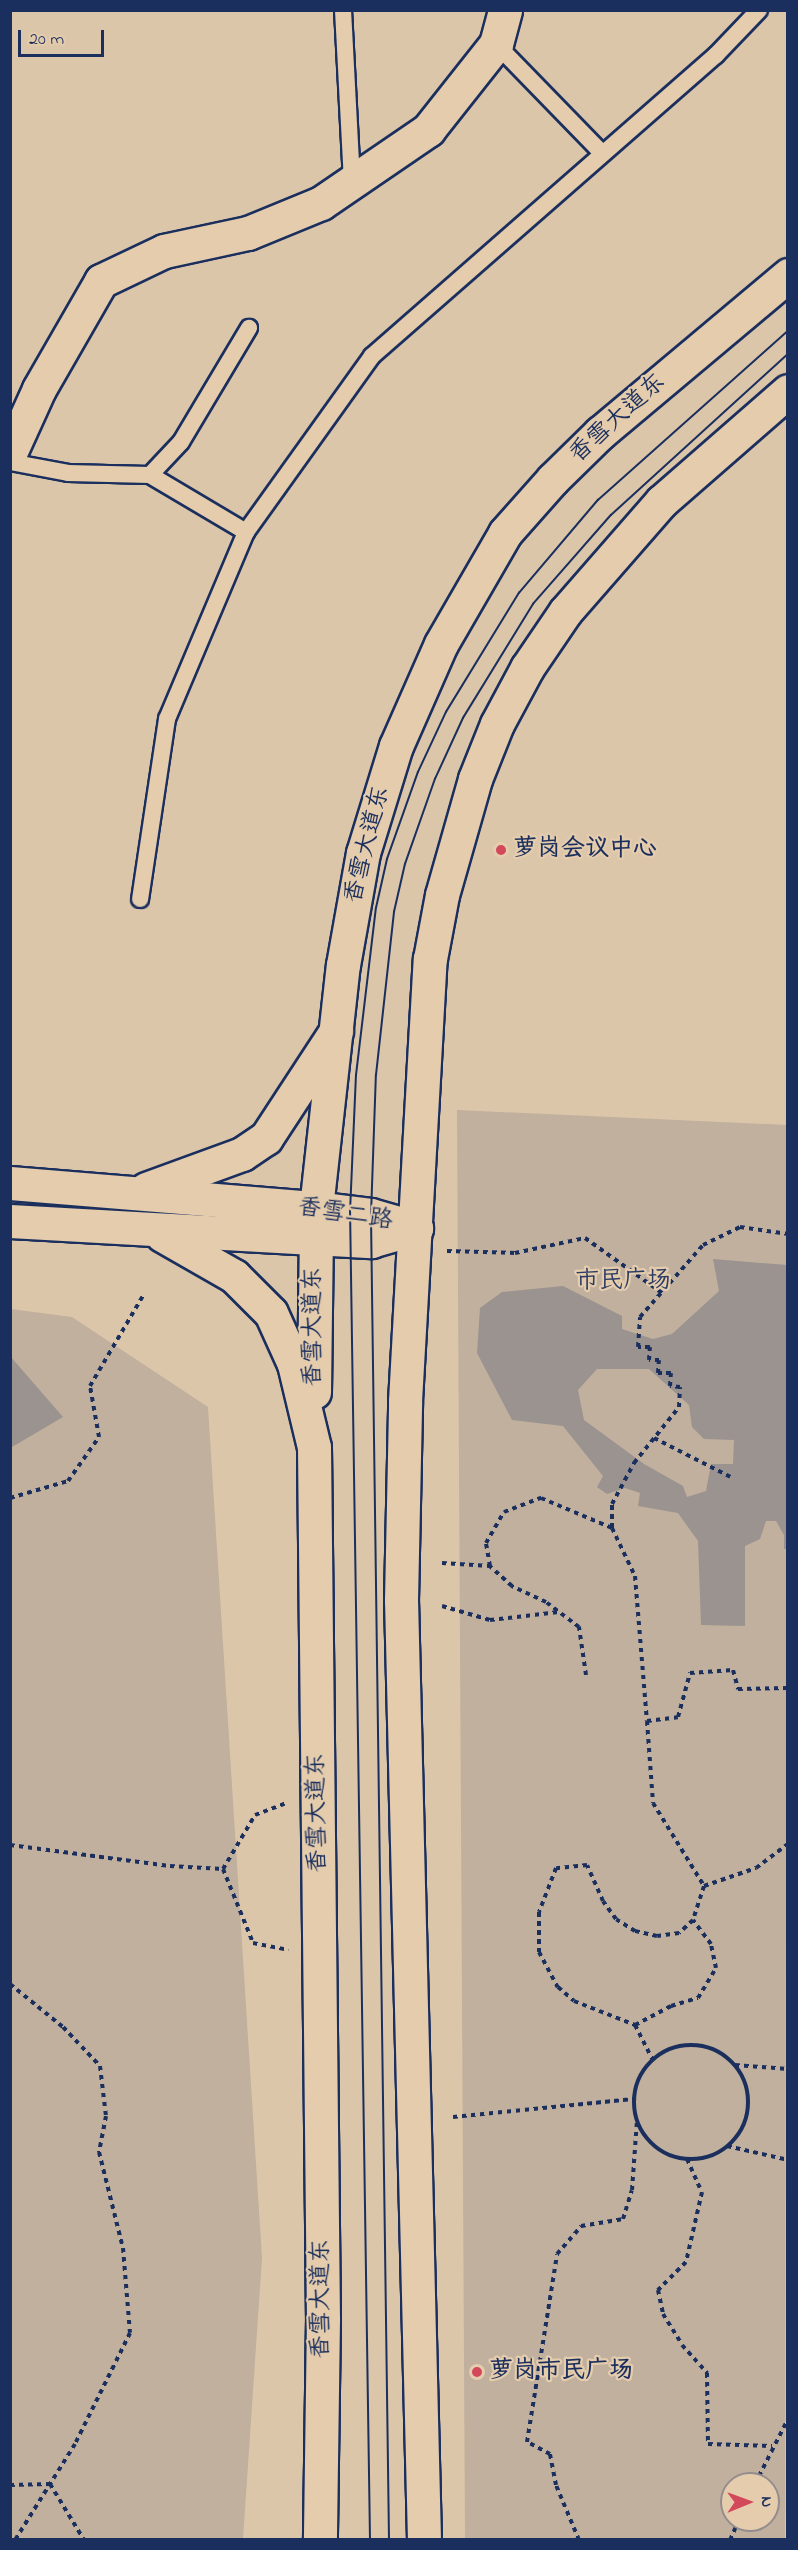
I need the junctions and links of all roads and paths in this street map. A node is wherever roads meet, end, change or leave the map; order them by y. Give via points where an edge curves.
1 (343, 10) edge
2 (505, 10) edge
3 (759, 10) edge
4 (496, 44) junction
5 (602, 153) junction
6 (352, 182) junction
7 (788, 275) edge
8 (249, 328) dead end
9 (788, 391) edge
10 (10, 453) edge
11 (10, 462) edge
12 (150, 475) junction
13 (246, 532) junction
14 (140, 899) dead end
15 (336, 1031) junction
16 (10, 1183) edge
17 (134, 1193) junction
18 (10, 1221) edge
19 (315, 1223) junction
20 (416, 1228) junction
21 (155, 1232) junction
22 (788, 1234) edge
23 (447, 1251) dead end
24 (662, 1293) junction
25 (144, 1294) dead end
26 (654, 1438) junction
27 (314, 1447) junction
28 (731, 1477) dead end
29 (10, 1498) edge
30 (612, 1528) junction
31 (442, 1563) dead end
32 (489, 1566) junction
33 (442, 1606) dead end
34 (559, 1612) junction
35 (586, 1675) dead end
36 (788, 1689) edge
37 (647, 1721) junction
38 (287, 1802) dead end
39 (788, 1844) edge
40 (10, 1845) edge
41 (223, 1869) junction
42 (704, 1886) junction
43 (693, 1920) junction
44 (288, 1950) dead end
45 (10, 1984) edge
46 (635, 2025) junction
47 (652, 2060) junction
48 (734, 2065) junction
49 (788, 2069) edge
50 (633, 2099) junction
51 (453, 2117) dead end
52 (637, 2121) junction
53 (727, 2146) junction
54 (687, 2159) junction
55 (788, 2160) edge
56 (788, 2419) edge
57 (772, 2446) junction
58 (760, 2472) edge
59 (50, 2484) junction
60 (10, 2486) edge
61 (15, 2540) edge
62 (84, 2540) edge
63 (320, 2540) edge
64 (424, 2540) edge
65 (579, 2540) edge

1 - 6 lane
2 - 4 main road
3 - 5 lane via 716,56
4 - 5 lane
4 - 6 main road via 428,130
5 - 13 lane via 372,356
6 - 10 main road via 321,203 248,233 164,251 101,281 39,389
7 - 15 main road, 香雪大道东 via 600,433 505,533 441,644 377,800 352,908
8 - 12 lane via 181,442
9 - 20 main road via 662,501 605,562 565,612 497,724 459,830 430,959 424,1011
11 - 12 lane via 68,473
12 - 13 lane
13 - 14 lane via 167,719
15 - 17 main road via 266,1138 234,1157
15 - 19 main road, 香雪大道东
16 - 17 main road, 香雪二路
17 - 19 main road, 香雪二路
18 - 21 main road, 香雪二路
19 - 20 main road, 香雪二路 via 370,1215
19 - 21 main road, 香雪二路
19 - 27 main road, 香雪大道东
20 - 64 main road via 405,1401 401,1600
21 - 27 main road via 234,1276 271,1313 294,1364
22 - 24 path via 740,1227 703,1245
23 - 24 path via 515,1253 585,1238
24 - 26 path via 640,1317 638,1347 650,1347 650,1360 659,1360 658,1372 670,1373 670,1386 680,1387 679,1407
25 - 29 path via 90,1386 99,1437 68,1482
26 - 28 path
26 - 30 path via 634,1463 612,1504
27 - 63 main road, 香雪大道东 via 322,2318
30 - 32 path via 541,1498 504,1512 486,1544
30 - 37 path via 635,1576
31 - 32 path
32 - 34 path via 512,1586
33 - 34 path via 490,1620
34 - 35 path via 579,1627
36 - 37 path via 738,1689 733,1670 690,1673 678,1717
37 - 42 path via 653,1803
38 - 41 path via 255,1815
39 - 42 path via 756,1868
40 - 41 path
41 - 44 path via 253,1943
42 - 43 path
43 - 46 path via 711,1944 716,1968 698,1998 671,2006
43 - 46 path via 679,1933 657,1936 635,1931 616,1919 587,1865 556,1868 539,1912 539,1952 558,1987 574,2001
45 - 59 path via 63,2027 100,2066 106,2116 99,2152 123,2248 126,2280 130,2333 75,2444
46 - 47 path
47 - 48 path via 670,2048 694,2044 716,2050
47 - 50 path via 639,2078
48 - 49 path
48 - 53 path via 745,2085 747,2109 741,2129
50 - 51 path
50 - 52 path
52 - 54 path via 648,2140 666,2153
52 - 65 path via 632,2190 623,2219 581,2226 556,2253 527,2442 550,2454 556,2485
53 - 54 path via 708,2156
53 - 55 path
54 - 57 path via 702,2192 686,2262 658,2290 663,2314 682,2345 707,2373 708,2444
56 - 57 path
57 - 58 path
59 - 60 path
59 - 61 path
59 - 62 path

